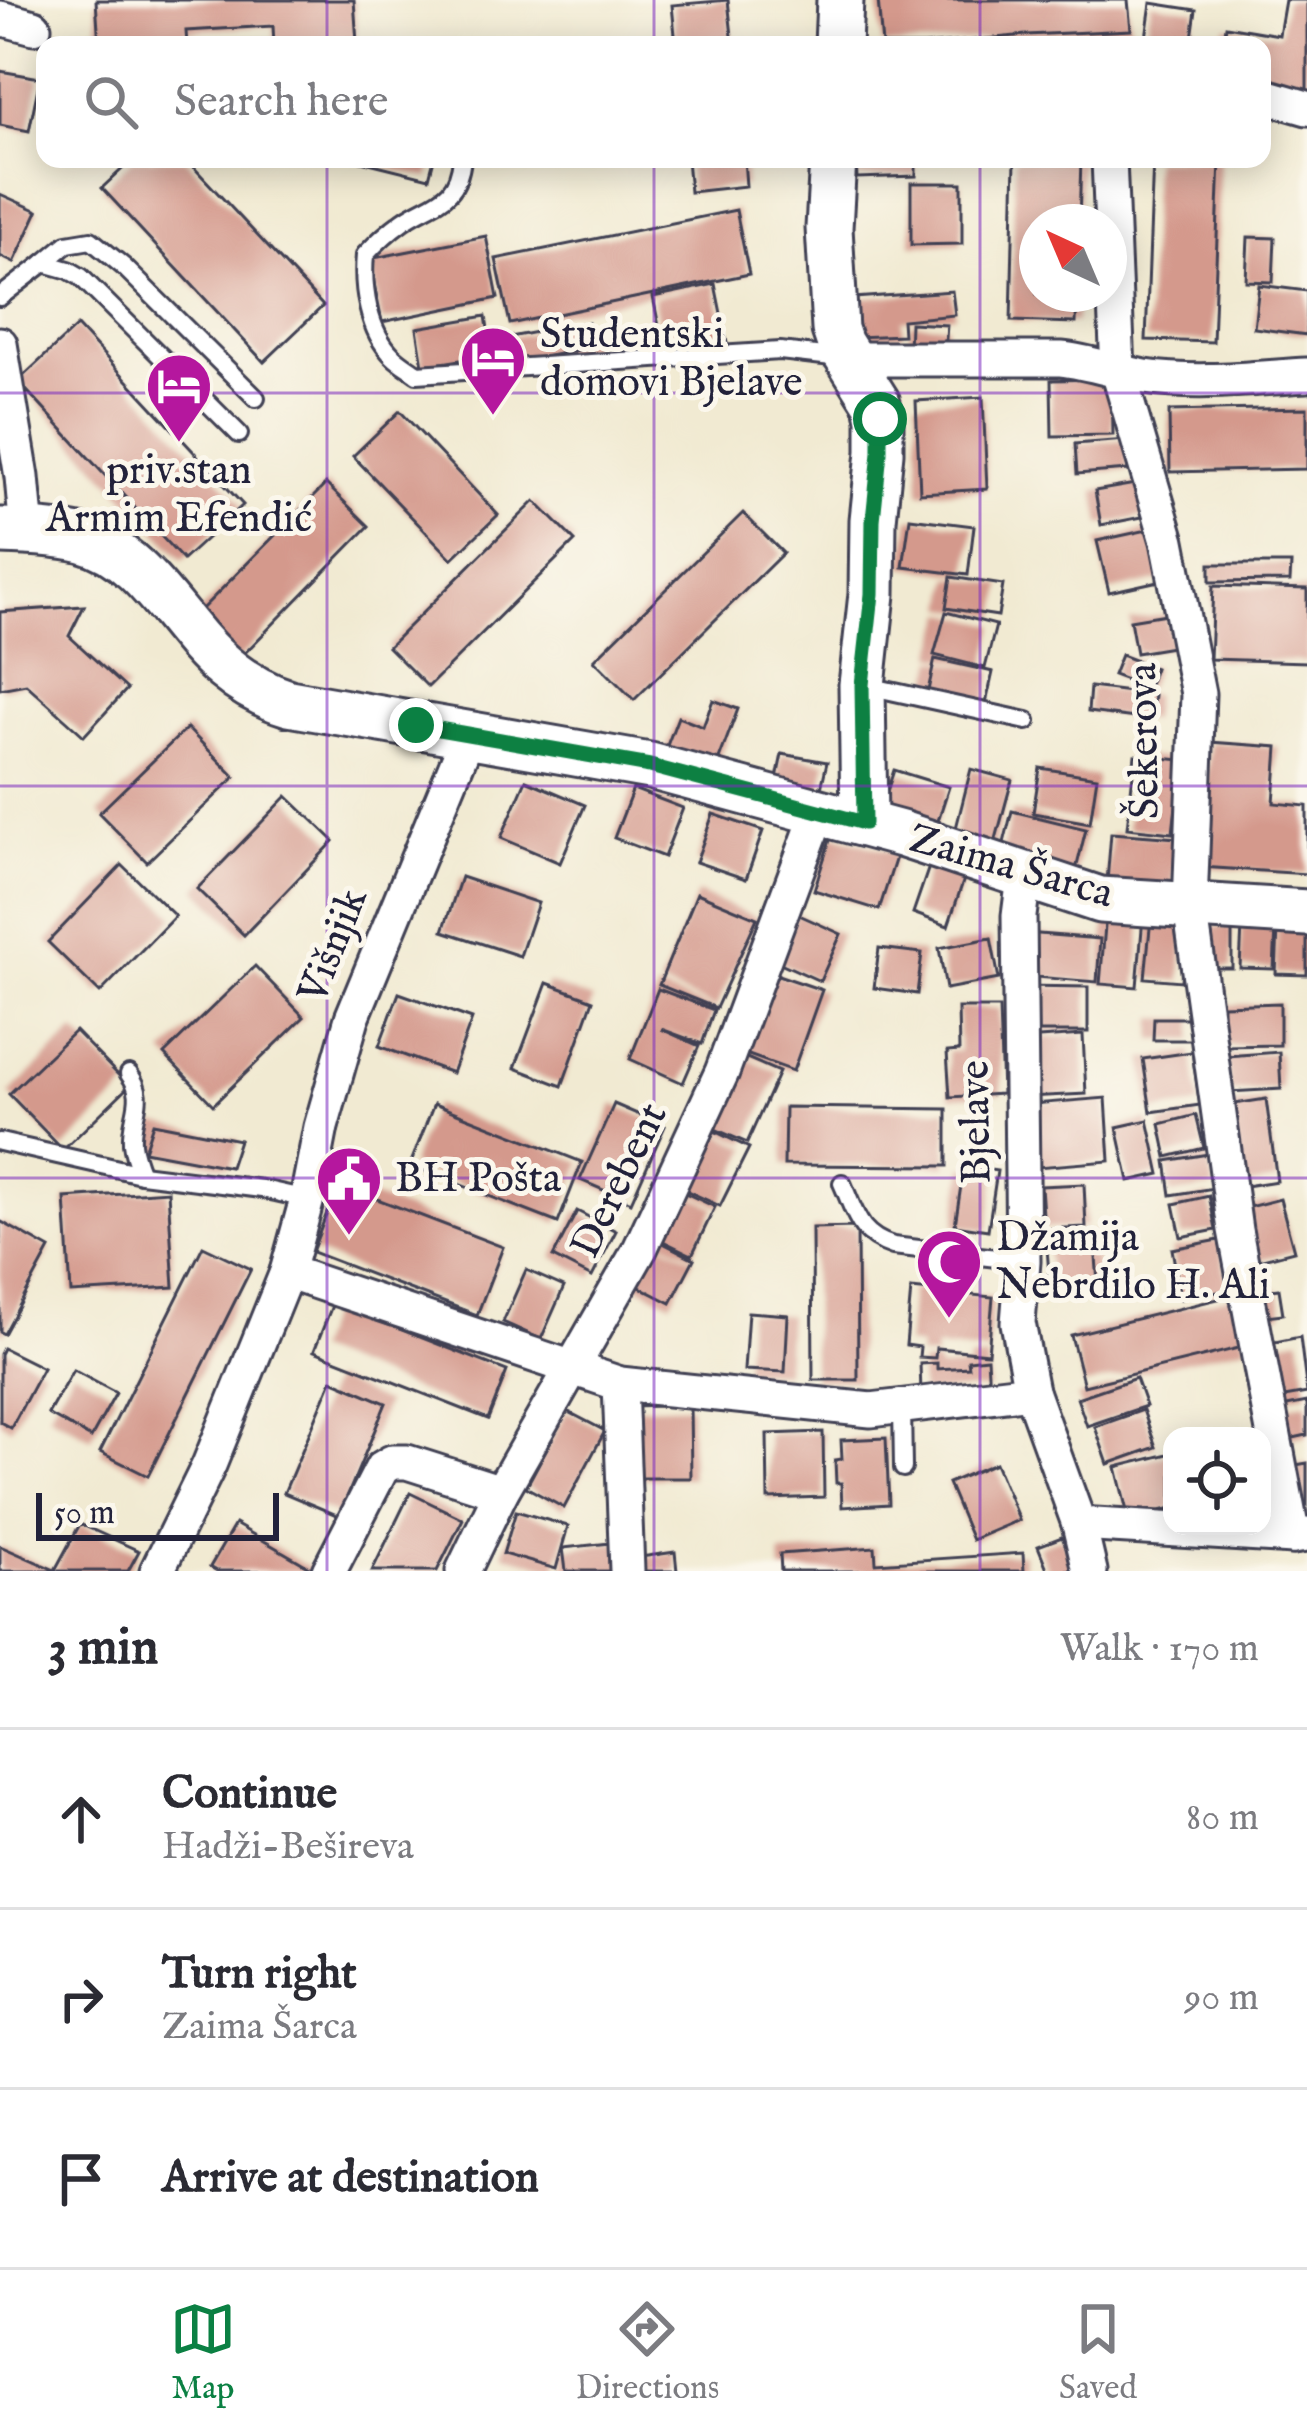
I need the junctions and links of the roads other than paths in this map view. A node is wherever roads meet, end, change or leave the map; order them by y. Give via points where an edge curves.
1 (840, 0) edge
2 (0, 18) edge
3 (34, 27) dead end
4 (838, 36) edge
5 (1271, 98) edge
6 (1307, 108) edge
7 (460, 168) edge
8 (832, 168) edge
9 (1109, 168) edge
10 (44, 263) junction
11 (0, 296) edge
12 (0, 344) edge
13 (856, 369) junction
14 (1118, 371) junction
15 (1307, 375) edge
16 (256, 398) dead end
17 (239, 434) dead end
18 (14, 531) edge
19 (862, 685) junction
20 (1028, 721) dead end
21 (469, 734) junction
22 (819, 811) junction
23 (864, 823) junction
24 (1024, 877) junction
25 (1190, 906) junction
26 (1307, 913) edge
27 (129, 1074) dead end
28 (0, 1142) edge
29 (140, 1174) junction
30 (842, 1183) dead end
31 (307, 1199) junction
32 (1023, 1262) junction
33 (287, 1272) junction
34 (571, 1370) junction
35 (620, 1384) junction
36 (1031, 1391) junction
37 (902, 1407) junction
38 (903, 1468) dead end
39 (501, 1492) junction
40 (1079, 1524) junction
41 (1300, 1536) edge
42 (157, 1571) edge
43 (329, 1571) edge
44 (463, 1571) edge
45 (626, 1571) edge
46 (1090, 1571) edge

1 - 4 street
2 - 3 street
5 - 6 street
7 - 13 lane via 442,201 364,255 367,308 391,355 417,374 780,351
8 - 13 street via 835,329
9 - 14 street, Šekerova
10 - 11 lane
10 - 16 lane via 67,244 91,240
10 - 17 lane via 81,277
12 - 18 street via 22,477
13 - 14 street via 1061,359
13 - 19 street via 878,403 880,452
14 - 15 street via 1208,380
14 - 25 street, Šekerova via 1168,541 1198,694
18 - 21 street, Zaima Šarca via 86,540 122,559 225,669 266,695
19 - 20 lane
19 - 23 street
21 - 22 street, Zaima Šarca via 650,766
21 - 31 street, Višnjik via 352,1018
22 - 23 street, Zaima Šarca
22 - 34 street, Derebent via 722,1072 640,1249
23 - 24 street, Zaima Šarca
24 - 25 street, Zaima Šarca via 1100,900
24 - 32 street, Bjelave
25 - 26 street, Zaima Šarca
25 - 41 street, Šekerova via 1235,1230
27 - 29 lane via 140,1097 132,1148
28 - 29 lane
29 - 31 lane
30 - 32 lane via 875,1240
31 - 33 street, Višnjik
32 - 36 street, Bjelave via 1018,1323
33 - 34 street
33 - 42 street, Višnjik
34 - 35 street
34 - 39 street, Derebent
35 - 37 street
35 - 45 street
36 - 37 street
36 - 40 street, Bjelave
37 - 38 lane
39 - 43 street via 392,1462
39 - 44 street, Derebent
40 - 41 street
40 - 46 street, Bjelave

